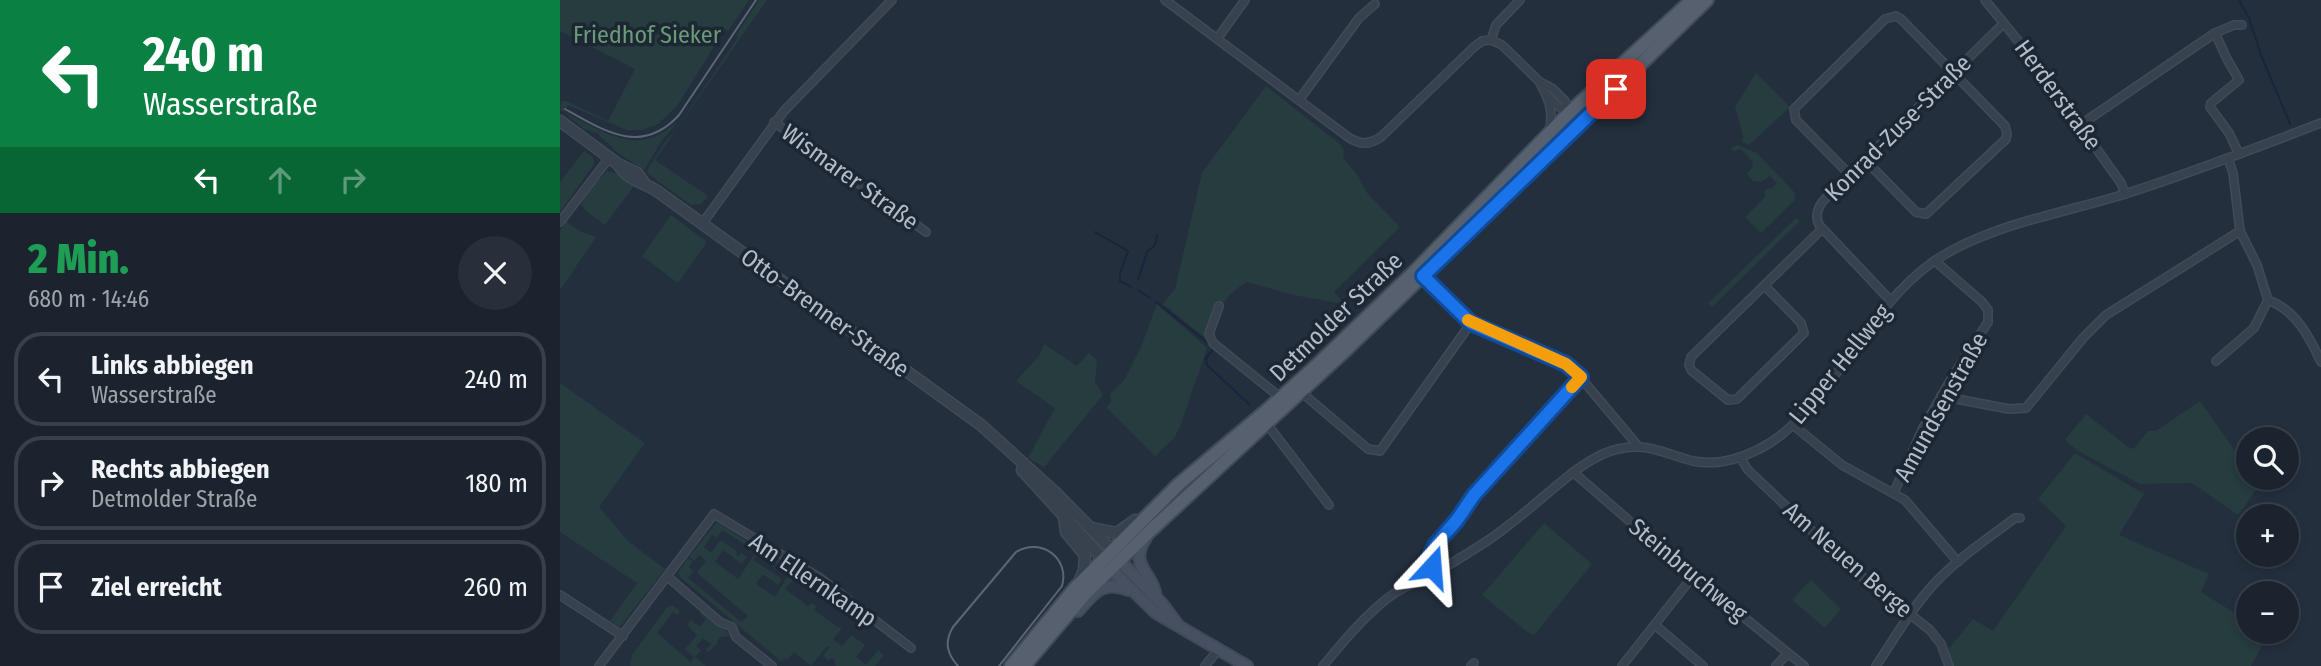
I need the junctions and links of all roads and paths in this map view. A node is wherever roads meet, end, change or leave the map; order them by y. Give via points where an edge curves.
1 (892, 0) edge
2 (1165, 0) edge
3 (1245, 0) edge
4 (1520, 0) edge
5 (1692, 0) edge
6 (1707, 0) edge
7 (1985, 0) edge
8 (1375, 4) dead end
9 (2004, 23) junction
10 (2242, 25) dead end
11 (2215, 33) junction
12 (1217, 38) junction
13 (1491, 40) junction
14 (1953, 74) junction
15 (1540, 82) junction
16 (1547, 96) junction
17 (1299, 100) junction
18 (1570, 112) junction
19 (560, 121) edge
20 (774, 122) junction
21 (1581, 124) junction
22 (2321, 124) edge
23 (2080, 125) junction
24 (1548, 135) junction
25 (2239, 154) junction
26 (609, 158) junction
27 (2228, 158) junction
28 (1866, 160) junction
29 (1850, 175) junction
30 (2125, 194) junction
31 (560, 222) edge
32 (702, 223) junction
33 (1822, 229) junction
34 (2240, 231) junction
35 (926, 232) dead end
36 (1935, 261) junction
37 (1423, 276) junction
38 (1765, 286) junction
39 (1891, 300) junction
40 (2268, 300) junction
41 (1219, 306) dead end
42 (1471, 323) junction
43 (2216, 361) dead end
44 (2321, 362) edge
45 (1581, 377) junction
46 (1301, 392) junction
47 (1941, 396) junction
48 (1281, 398) junction
49 (1267, 424) junction
50 (1793, 425) junction
51 (1638, 446) junction
52 (1004, 448) junction
53 (1740, 457) junction
54 (1573, 472) junction
55 (1179, 484) junction
56 (1894, 492) junction
57 (1329, 505) dead end
58 (1064, 517) junction
59 (2020, 518) dead end
60 (1090, 528) junction
61 (1151, 530) junction
62 (1112, 560) junction
63 (1958, 562) junction
64 (1434, 572) junction
65 (1693, 576) junction
66 (667, 577) junction
67 (1075, 588) junction
68 (1133, 592) junction
69 (560, 595) edge
70 (1156, 598) junction
71 (1911, 614) junction
72 (1655, 625) junction
73 (1178, 626) junction
74 (623, 636) junction
75 (1047, 638) junction
76 (911, 648) dead end
77 (1218, 650) junction
78 (1788, 653) junction
79 (599, 666) edge
80 (772, 666) edge
81 (1011, 666) edge
82 (1024, 666) edge
83 (1205, 666) edge
84 (1247, 666) edge
85 (1323, 666) edge
86 (1622, 666) edge
87 (1703, 666) edge
88 (1776, 666) edge
89 (1804, 666) edge
90 (1876, 666) edge
91 (1949, 666) edge

1 - 20 street
2 - 12 street
3 - 12 street
4 - 13 street via 1496,25
5 - 18 main road, Detmolder Straße
6 - 21 main road, Detmolder Straße
7 - 9 street, Herderstraße
8 - 17 street via 1359,18
9 - 14 street, Konrad-Zuse-Straße
9 - 23 street, Herderstraße
10 - 11 street
11 - 23 street
11 - 25 street via 2239,80 2210,107
12 - 17 street
13 - 15 street
13 - 17 street via 1474,47 1374,142 1352,140
14 - 28 street, Konrad-Zuse-Straße
14 - 28 street via 2005,126 2006,139 1926,214 1916,212
14 - 29 street via 1901,19 1891,16 1795,107 1796,120
15 - 16 street
15 - 18 street via 1559,95
16 - 18 street
16 - 24 street via 1552,119
18 - 21 main road
18 - 24 main road, Detmolder Straße
19 - 26 street, Otto-Brenner-Straße
20 - 32 street
20 - 35 street, Wismarer Straße
21 - 37 main road, Detmolder Straße
22 - 25 street, Lipper Hellweg
23 - 30 street, Herderstraße
24 - 48 main road, Detmolder Straße via 1416,270
25 - 27 street, Lipper Hellweg
26 - 31 street
26 - 32 street, Otto-Brenner-Straße via 629,177 643,181
27 - 30 street, Lipper Hellweg
27 - 34 street
28 - 29 street, Konrad-Zuse-Straße
29 - 33 street, Konrad-Zuse-Straße via 1819,208 1817,220
30 - 36 street, Lipper Hellweg via 1984,235
32 - 52 street, Otto-Brenner-Straße via 973,419
33 - 38 street
33 - 39 street, Konrad-Zuse-Straße
34 - 40 street
34 - 47 street via 2106,315 2026,408
36 - 39 street, Lipper Hellweg
36 - 47 street, Amundsenstraße via 1982,302 1989,316
37 - 42 street
37 - 46 main road, Detmolder Straße
38 - 38 street via 1689,361 1691,370 1728,400 1737,399 1804,333 1801,323
39 - 50 street, Lipper Hellweg
40 - 43 street via 2254,328
40 - 44 street via 2301,326
41 - 48 street via 1209,334 1213,343
42 - 45 street via 1566,364
42 - 46 street via 1380,451 1368,449
45 - 51 street
45 - 64 street via 1435,545 1430,556
46 - 49 main road, Detmolder Straße
47 - 56 street, Amundsenstraße
48 - 55 main road, Detmolder Straße
49 - 57 street
49 - 61 main road, Detmolder Straße
50 - 53 street, Lipper Hellweg
50 - 56 street via 1843,465
51 - 53 street, Lipper Hellweg via 1702,462
51 - 54 street, Lipper Hellweg via 1615,449
52 - 58 street, Otto-Brenner-Straße
52 - 60 street, Otto-Brenner-Straße
53 - 71 street, Am Neuen Berge via 1840,558
54 - 64 street, Lipper Hellweg via 1489,540
54 - 65 street, Steinbruchweg
55 - 60 street via 1120,532
55 - 62 main road, Detmolder Straße
56 - 63 street
58 - 62 street, Otto-Brenner-Straße
58 - 67 street via 1066,532 1085,555
59 - 63 street
60 - 62 street, Otto-Brenner-Straße
61 - 62 main road, Detmolder Straße
61 - 70 main road via 1139,558 1154,582
62 - 67 main road, Detmolder Straße
62 - 68 main road
62 - 70 main road
62 - 75 main road, Detmolder Straße
63 - 71 street
64 - 85 street, Lipper Hellweg via 1383,601
65 - 72 street
65 - 78 street, Steinbruchweg
66 - 74 street
66 - 76 street, Am Ellernkamp via 714,514 820,578
66 - 80 street via 732,627 736,637
67 - 81 main road, Detmolder Straße
68 - 73 main road
68 - 75 main road via 1114,585 1104,587 1059,632
69 - 74 street
70 - 73 main road
71 - 90 street
71 - 91 street, Am Neuen Berge via 1936,636
72 - 86 street
72 - 87 street
73 - 77 main road
74 - 79 street
75 - 82 main road, Detmolder Straße
77 - 83 street
77 - 84 main road
78 - 88 street
78 - 89 street, Steinbruchweg

